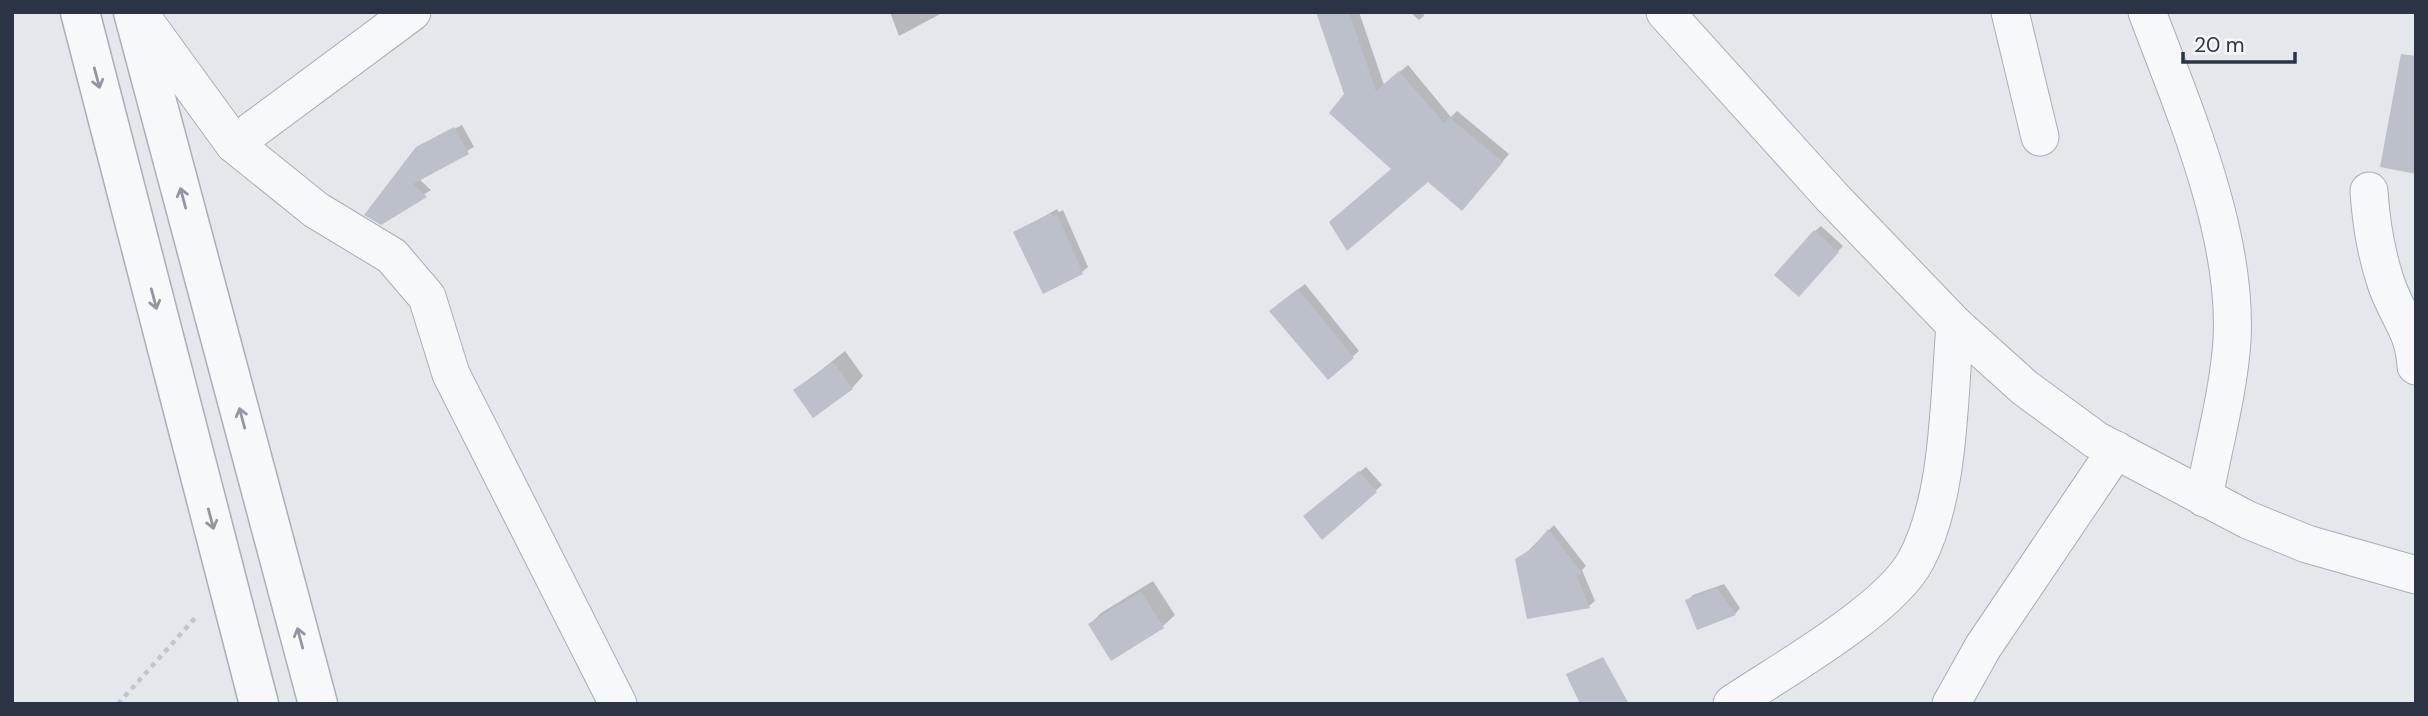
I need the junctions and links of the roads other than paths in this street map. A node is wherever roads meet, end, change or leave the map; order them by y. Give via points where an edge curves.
1 (80, 12) edge
2 (135, 12) edge
3 (412, 12) edge
4 (1665, 12) edge
5 (2010, 12) edge
6 (2147, 12) edge
7 (2040, 137) dead end
8 (234, 144) junction
9 (2369, 191) dead end
10 (1955, 325) junction
11 (2416, 366) edge
12 (2116, 450) junction
13 (2204, 498) junction
14 (2416, 575) edge
15 (259, 704) edge
16 (318, 704) edge
17 (618, 704) edge
18 (1732, 704) edge
19 (1951, 704) edge

1 -> 15 street
2 - 8 street
16 -> 2 street
3 - 8 street
4 - 10 street
5 - 7 street
6 - 13 street via 2207,181 2228,271 2232,341
8 - 17 street via 316,209 392,256 427,297 451,374
9 - 11 street via 2371,231 2386,285 2413,337
10 - 12 street via 2025,388
10 - 18 street via 1937,501 1916,560 1896,587 1869,611
12 - 13 street
12 - 19 street via 1983,647
13 - 14 street via 2307,544

